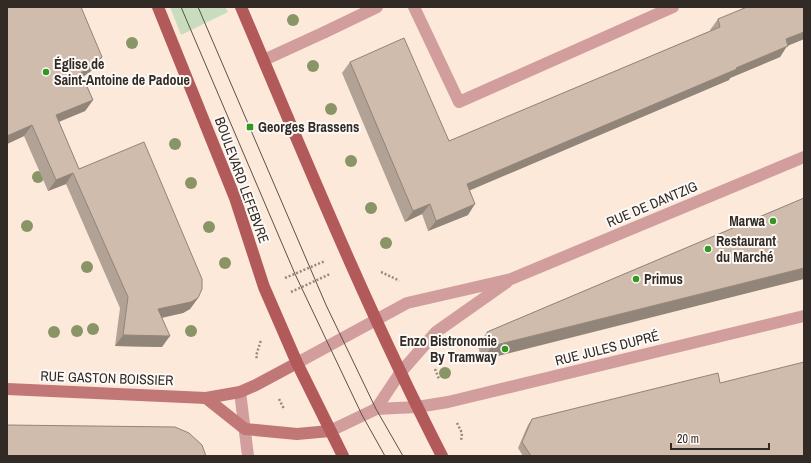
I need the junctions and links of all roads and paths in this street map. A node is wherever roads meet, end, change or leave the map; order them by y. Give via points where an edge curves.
1 (158, 7) edge
2 (241, 7) edge
3 (377, 7) edge
4 (414, 7) edge
5 (673, 7) edge
6 (264, 60) junction
7 (804, 157) edge
8 (328, 259) dead end
9 (351, 265) junction
10 (283, 279) dead end
11 (511, 279) junction
12 (270, 301) junction
13 (804, 316) edge
14 (375, 320) junction
15 (297, 363) junction
16 (432, 363) dead end
17 (400, 373) junction
18 (440, 382) dead end
19 (7, 389) edge
20 (240, 392) junction
21 (206, 398) junction
22 (417, 407) junction
23 (376, 409) junction
24 (246, 429) junction
25 (330, 431) junction
26 (248, 456) edge
27 (343, 456) edge
28 (442, 456) edge

1 - 12 main road, BOULEVARD LEFEBVRE via 235,198
2 - 6 main road
3 - 6 street
4 - 5 street via 459,102
6 - 9 main road
7 - 11 street, RUE DE DANTZIG
8 - 10 path
9 - 12 path
9 - 14 main road
11 - 14 street, RUE DE DANTZIG via 407,303
11 - 17 street, RUE DE DANTZIG via 436,332
12 - 15 main road, BOULEVARD LEFEBVRE
13 - 22 street, RUE JULES DUPRÉ via 465,398
14 - 15 street
14 - 17 main road
15 - 20 main road, RUE GASTON BOISSIER
15 - 25 main road, BOULEVARD LEFEBVRE
16 - 18 path
17 - 22 main road
17 - 23 street, RUE DE DANTZIG
19 - 21 main road, RUE GASTON BOISSIER
20 - 21 main road, RUE GASTON BOISSIER
20 - 24 street
21 - 24 main road
22 - 23 street
22 - 28 main road
23 - 25 street
24 - 25 main road via 297,434
24 - 26 street
25 - 27 main road, BOULEVARD LEFEBVRE

